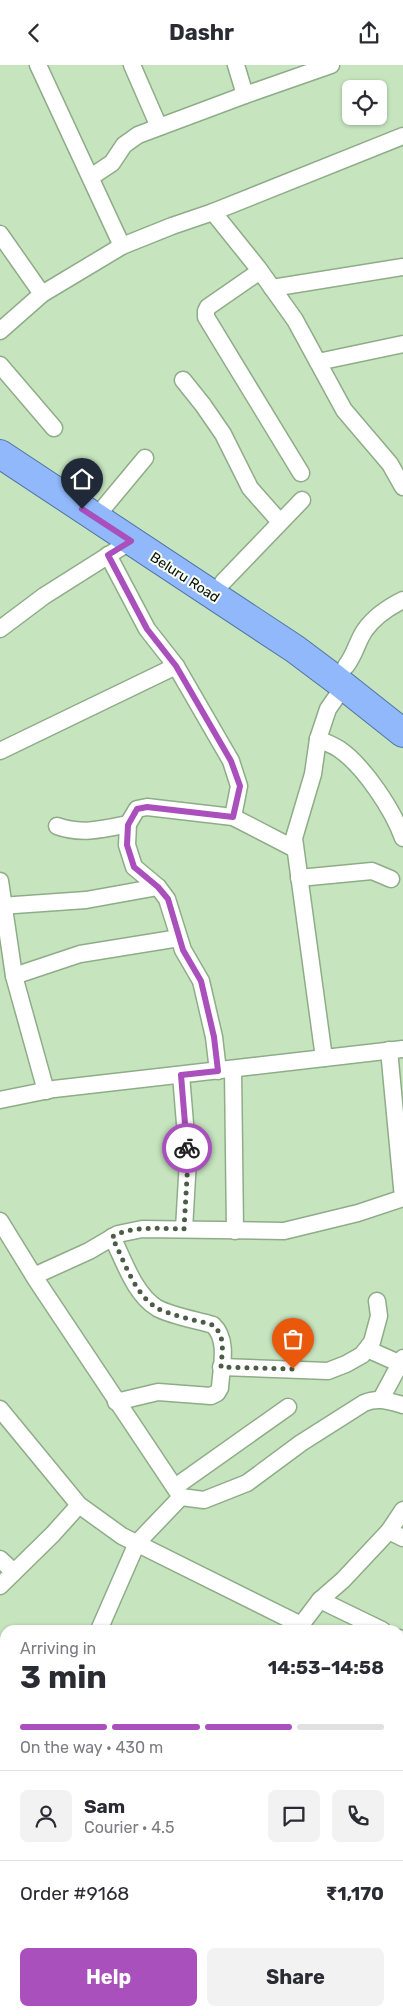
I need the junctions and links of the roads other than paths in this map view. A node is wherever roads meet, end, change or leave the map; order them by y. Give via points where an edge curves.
1 (38, 65) edge
2 (132, 65) edge
3 (236, 65) edge
4 (331, 65) edge
5 (245, 95) junction
6 (159, 127) junction
7 (403, 136) edge
8 (91, 177) junction
9 (213, 212) junction
10 (0, 234) edge
11 (122, 246) junction
12 (403, 267) edge
13 (260, 271) junction
14 (272, 288) junction
15 (42, 294) junction
16 (0, 331) edge
17 (403, 345) edge
18 (318, 362) junction
19 (0, 365) edge
20 (183, 380) dead end
21 (54, 428) dead end
22 (0, 438) edge
23 (0, 455) edge
24 (145, 458) dead end
25 (301, 473) dead end
26 (403, 487) edge
27 (302, 500) dead end
28 (105, 506) junction
29 (280, 522) junction
30 (131, 541) junction
31 (108, 555) junction
32 (223, 582) junction
33 (403, 600) edge
34 (0, 629) edge
35 (176, 666) junction
36 (345, 676) junction
37 (403, 711) edge
38 (403, 733) edge
39 (318, 739) junction
40 (0, 751) edge
41 (233, 817) junction
42 (128, 825) junction
43 (57, 826) dead end
44 (403, 838) edge
45 (295, 849) junction
46 (298, 878) junction
47 (391, 879) dead end
48 (0, 881) edge
49 (158, 887) junction
50 (2, 906) edge
51 (179, 938) junction
52 (14, 975) junction
53 (396, 1049) edge
54 (324, 1058) junction
55 (226, 1070) junction
56 (181, 1075) junction
57 (46, 1091) junction
58 (0, 1100) edge
59 (0, 1221) edge
60 (184, 1229) junction
61 (235, 1231) junction
62 (112, 1237) junction
63 (34, 1276) junction
64 (377, 1301) dead end
65 (367, 1349) junction
66 (402, 1362) edge
67 (221, 1367) junction
68 (381, 1399) junction
69 (116, 1402) junction
70 (403, 1405) edge
71 (288, 1407) dead end
72 (0, 1409) edge
73 (178, 1492) junction
74 (79, 1505) junction
75 (403, 1510) edge
76 (396, 1535) edge
77 (137, 1543) junction
78 (0, 1559) edge
79 (14, 1572) junction
80 (0, 1587) edge
81 (320, 1600) junction
82 (105, 1625) edge
83 (297, 1625) edge
84 (305, 1625) edge
85 (372, 1625) edge

1 - 8 street
2 - 6 street
3 - 5 street
4 - 5 street
5 - 6 street
6 - 8 street via 124,145 112,163
7 - 9 street
8 - 11 street
9 - 11 street
9 - 13 street
10 - 15 street
11 - 15 street
12 - 14 street
13 - 14 street
13 - 25 street via 208,307 206,317
14 - 18 street via 295,320
15 - 16 street
17 - 18 street
18 - 26 street via 344,410 390,464
19 - 21 street
20 - 29 street via 223,434 250,488
22 - 28 highway
23 - 30 highway, Beluru Road
24 - 28 street
27 - 29 street
28 - 32 highway
29 - 32 street
30 - 31 street
30 - 36 highway, Beluru Road via 294,649
31 - 34 street
31 - 35 street via 147,629
32 - 36 highway
33 - 36 street via 376,617 364,631
35 - 40 street
35 - 41 street via 231,761 240,786
36 - 37 highway
36 - 38 highway
36 - 39 street via 328,709
39 - 44 street via 338,748 351,759 387,804
39 - 45 street via 313,774 294,838
41 - 42 street via 147,807 137,809
41 - 45 street
42 - 43 street via 71,831
42 - 49 street via 127,845 134,867
45 - 46 street
46 - 47 street via 372,871
46 - 54 street
48 - 50 street
49 - 50 street via 86,900
49 - 51 street via 168,899
50 - 52 street
51 - 52 street via 80,954
51 - 55 street via 201,981 214,1037
52 - 57 street
53 - 54 street
53 - 61 street via 403,1198 284,1231
54 - 55 street
55 - 56 street
55 - 61 street
56 - 57 street
56 - 60 street via 188,1160
57 - 58 street
59 - 63 street
60 - 61 street
60 - 62 street via 142,1229
62 - 63 street
62 - 67 street via 148,1301 159,1309 213,1325 219,1331 223,1339
63 - 69 street
64 - 65 street via 379,1316
65 - 66 street
65 - 67 street via 346,1365 328,1371
66 - 68 street
67 - 69 street via 220,1388 211,1395 158,1392
68 - 70 street
68 - 73 street via 364,1403 301,1443 247,1483 204,1500
69 - 73 street
71 - 73 street
72 - 74 street
73 - 77 street
74 - 77 street
74 - 79 street
75 - 76 street
76 - 81 street
77 - 82 street
77 - 83 street
78 - 79 street
79 - 80 street
81 - 84 street
81 - 85 street

